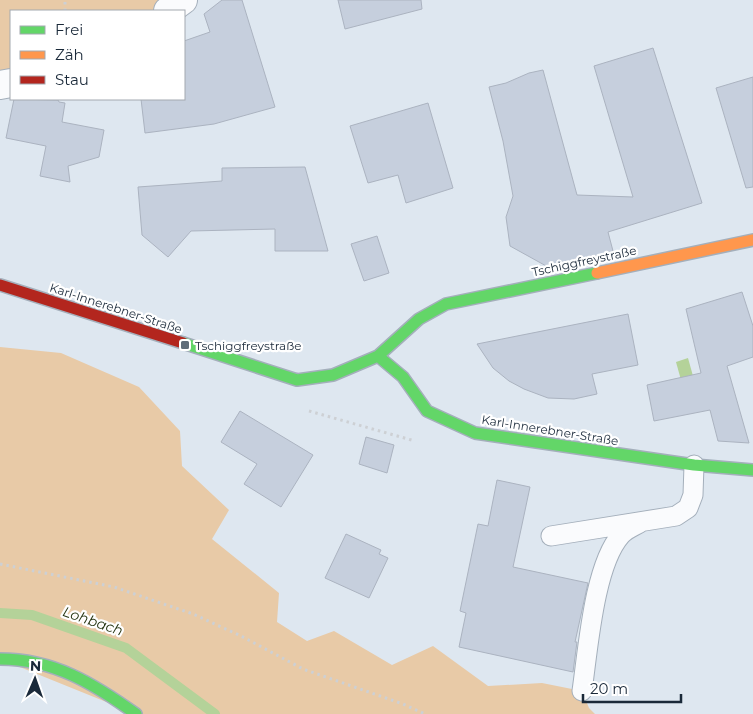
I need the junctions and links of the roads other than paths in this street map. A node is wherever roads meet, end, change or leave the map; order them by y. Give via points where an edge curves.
1 (183, 0) edge
2 (169, 10) edge
3 (753, 240) edge
4 (0, 285) edge
5 (378, 356) junction
6 (694, 465) junction
7 (753, 470) edge
8 (641, 522) junction
9 (551, 536) dead end
10 (0, 659) edge
11 (582, 691) dead end
12 (136, 714) edge

1 - 2 street
3 - 5 street, Tschiggfreystraße via 446,304 419,319
4 - 5 street, Karl-Innerebner-Straße via 296,380 333,375
5 - 6 street, Karl-Innerebner-Straße via 403,378 427,411 475,433
6 - 7 street, Karl-Innerebner-Straße
6 - 8 lane via 688,508 676,516
8 - 9 lane
8 - 11 lane via 622,534 608,556 598,584
10 - 12 street via 27,660 67,672 103,690

